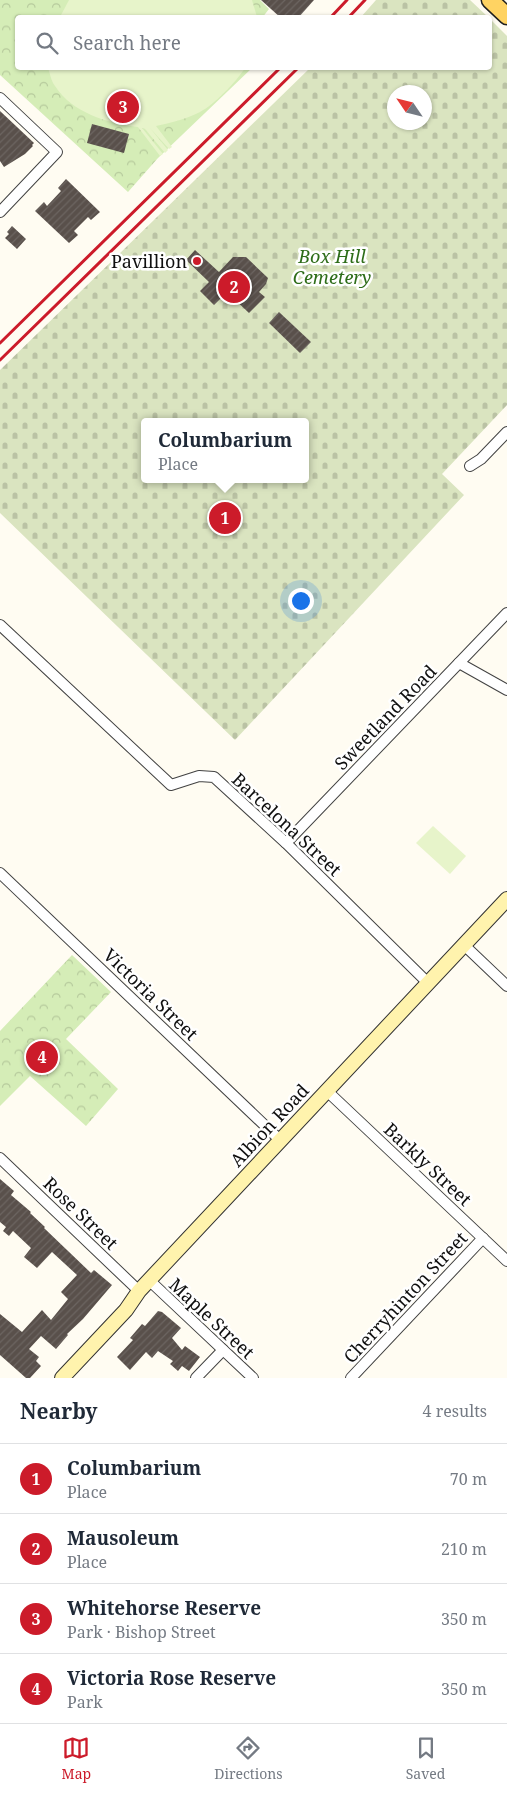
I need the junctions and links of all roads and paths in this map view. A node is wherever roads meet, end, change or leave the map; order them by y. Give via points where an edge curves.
1 (490, 0) edge
2 (507, 16) edge
3 (0, 98) edge
4 (0, 212) edge
5 (507, 432) edge
6 (470, 466) dead end
7 (507, 613) edge
8 (0, 625) edge
9 (459, 663) junction
10 (507, 690) edge
11 (286, 843) junction
12 (0, 872) edge
13 (507, 899) edge
14 (464, 945) junction
15 (428, 984) junction
16 (507, 986) edge
17 (327, 1091) junction
18 (280, 1140) junction
19 (0, 1158) edge
20 (483, 1238) junction
21 (507, 1261) edge
22 (150, 1282) junction
23 (139, 1291) junction
24 (222, 1350) junction
25 (62, 1378) edge
26 (196, 1378) edge
27 (253, 1378) edge
28 (350, 1378) edge

1 - 2 main road
3 - 4 street via 57,152
5 - 6 street
7 - 9 street, Sweetland Road
8 - 11 street, Barcelona Street via 171,785 199,776 214,777
9 - 10 street
9 - 11 street, Sweetland Road
11 - 15 street, Barcelona Street
12 - 18 street, Victoria Street
13 - 14 street, Albion Road
14 - 15 street, Albion Road
14 - 16 street
15 - 17 street, Albion Road
17 - 18 street, Albion Road
17 - 20 street, Barkly Street
18 - 22 street, Albion Road
19 - 23 street, Rose Street
20 - 21 street, Barkly Street
20 - 28 street, Cherryhinton Street
22 - 23 street, Albion Road
22 - 24 street, Maple Street
23 - 25 street, Albion Road via 126,1310
24 - 26 street
24 - 27 street, Maple Street

